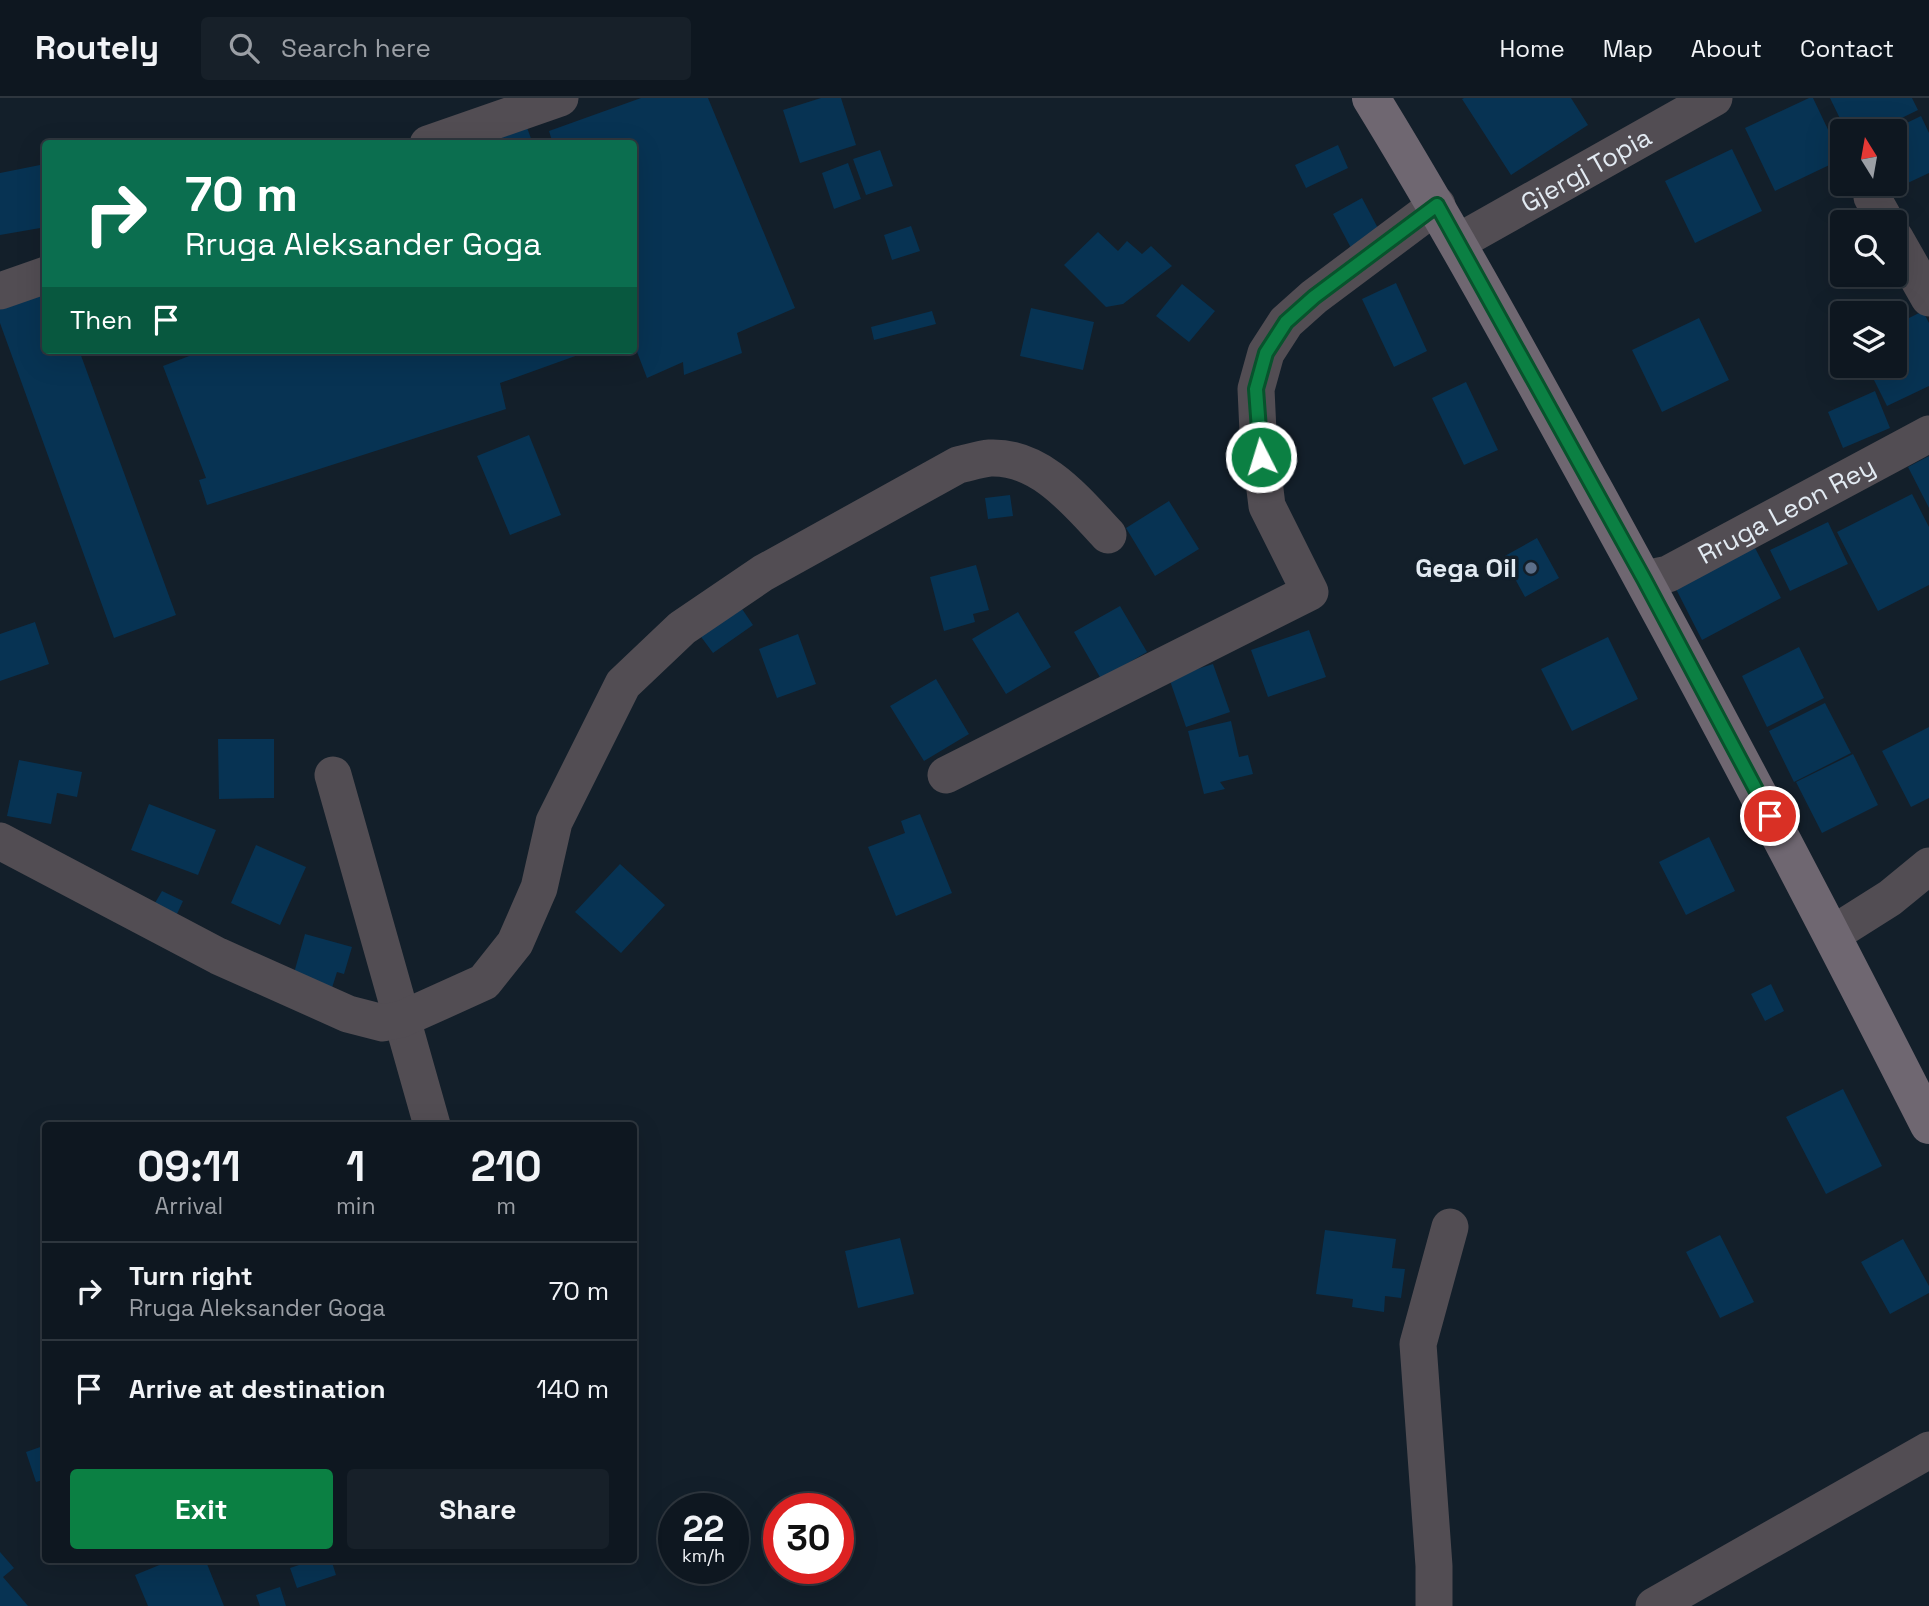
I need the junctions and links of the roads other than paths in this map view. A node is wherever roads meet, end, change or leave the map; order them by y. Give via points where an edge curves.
1 (560, 98) edge
2 (1371, 98) edge
3 (1714, 98) edge
4 (439, 140) edge
5 (1437, 205) junction
6 (1458, 243) junction
7 (1907, 259) edge
8 (42, 276) edge
9 (0, 291) edge
10 (1929, 298) edge
11 (1929, 434) edge
12 (1108, 535) dead end
13 (1644, 579) junction
14 (333, 775) dead end
15 (946, 775) dead end
16 (0, 841) edge
17 (1928, 868) edge
18 (1833, 934) junction
19 (402, 1019) junction
20 (431, 1122) edge
21 (1929, 1125) edge
22 (1450, 1227) dead end
23 (1929, 1450) edge
24 (1434, 1606) edge
25 (1654, 1606) edge

1 - 4 street
2 - 5 main road
3 - 6 street, Gjergj Topia
5 - 6 main road
5 - 15 street via 1314,297 1286,322 1266,353 1256,389 1266,506 1310,592
6 - 13 main road
7 - 10 street
8 - 9 street
11 - 13 street, Rruga Leon Rey via 1668,574
12 - 19 street via 1063,487 1022,462 990,458 958,465 763,573 702,614 623,684 554,822 539,888 514,943 484,982
13 - 18 main road
14 - 19 street
16 - 19 street via 218,956 312,999 383,1023
17 - 18 street
18 - 21 main road
19 - 20 street
22 - 24 street via 1418,1344
23 - 25 street

